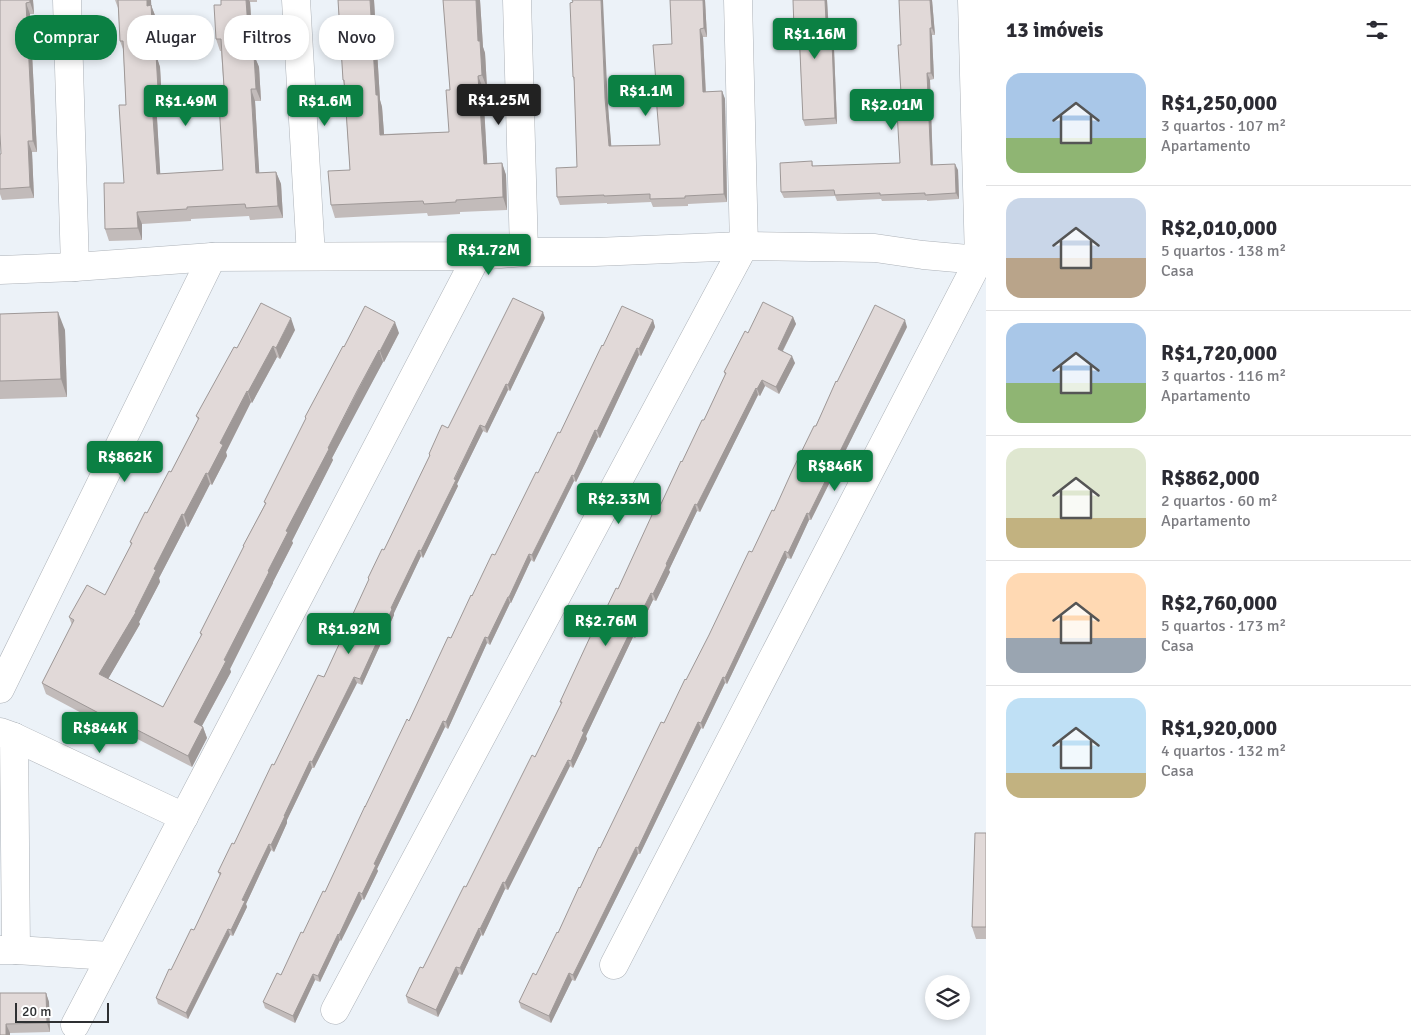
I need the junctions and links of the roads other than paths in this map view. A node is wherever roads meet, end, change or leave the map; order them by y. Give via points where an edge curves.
1 (67, 0) edge
2 (296, 0) edge
3 (517, 0) edge
4 (738, 0) edge
5 (972, 0) edge
6 (744, 246) junction
7 (524, 252) junction
8 (311, 256) junction
9 (477, 256) junction
10 (212, 257) junction
11 (983, 261) edge
12 (75, 268) junction
13 (0, 270) edge
14 (0, 689) edge
15 (7, 734) edge
16 (184, 817) junction
17 (8, 950) edge
18 (110, 956) junction
19 (614, 965) dead end
20 (335, 1010) dead end
21 (75, 1025) dead end

1 - 12 street
2 - 8 street
3 - 7 street
4 - 6 street
5 - 11 street
6 - 7 street
6 - 11 street via 875,248
6 - 20 street
7 - 9 street
8 - 9 street
8 - 10 street
9 - 16 street
10 - 12 street
10 - 14 street
11 - 19 street
12 - 13 street
15 - 16 street
15 - 17 street
16 - 18 street
17 - 18 street
18 - 21 street

